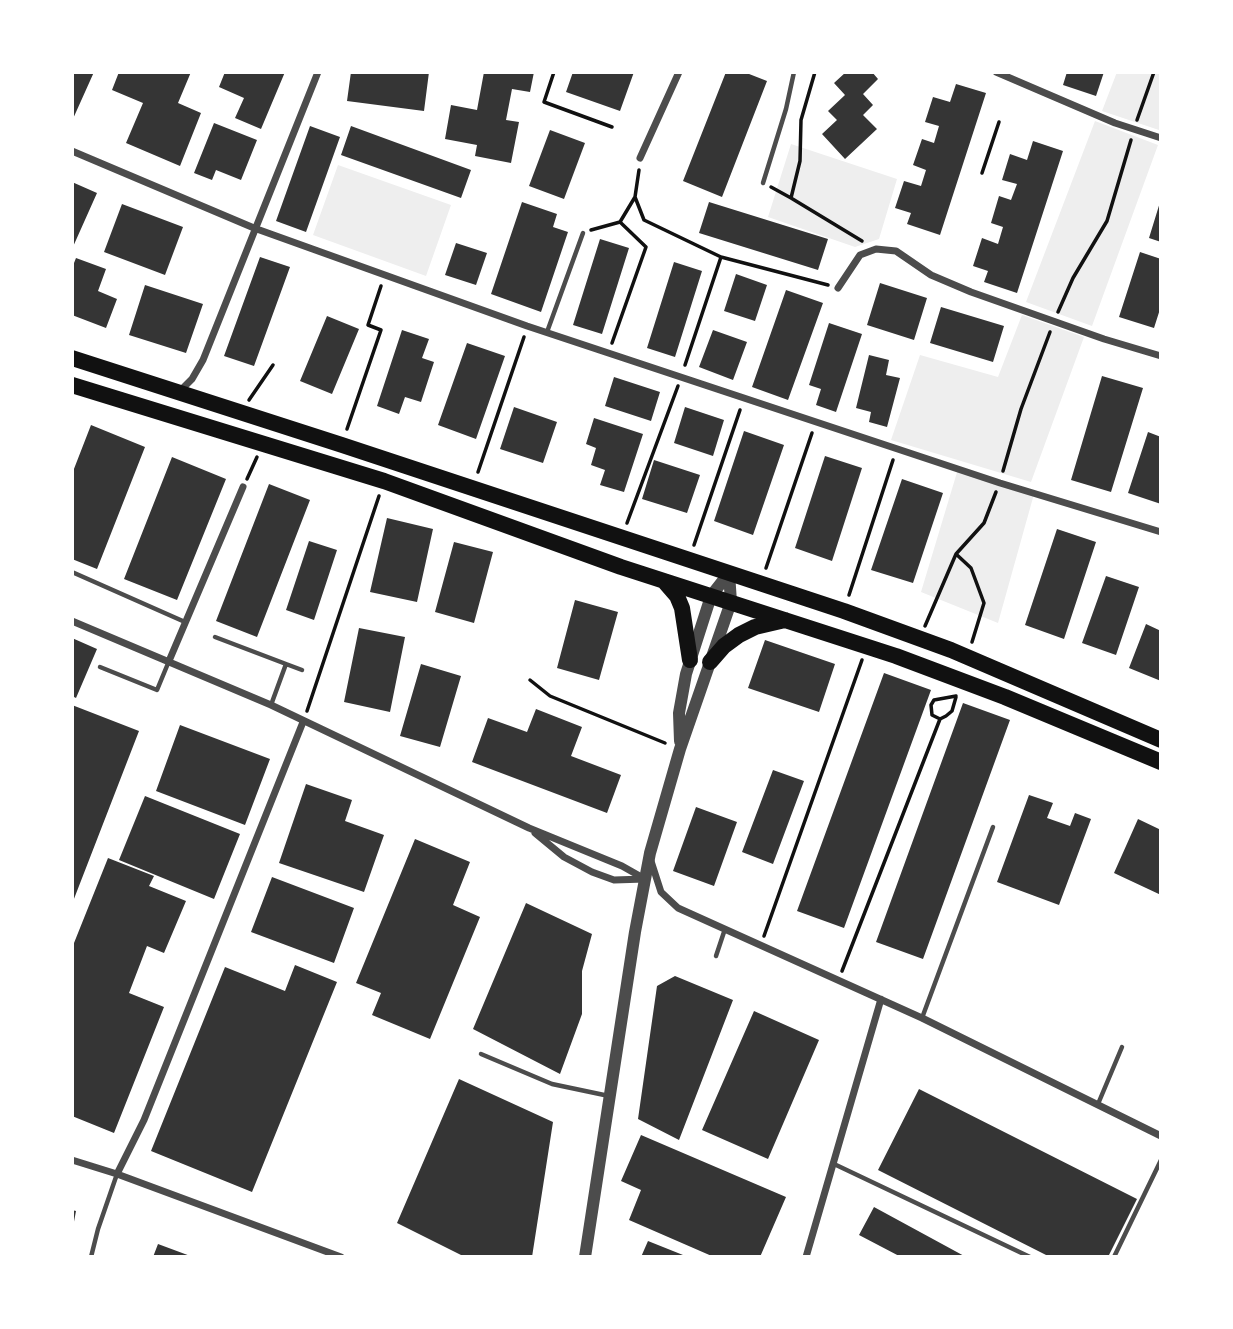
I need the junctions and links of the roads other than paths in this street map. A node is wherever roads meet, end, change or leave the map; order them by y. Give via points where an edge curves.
1 (318, 72) edge
2 (679, 72) edge
3 (794, 72) edge
4 (996, 72) edge
5 (1161, 138) edge
6 (72, 151) edge
7 (640, 158) road end
8 (763, 183) road end
9 (254, 228) junction
10 (583, 233) road end
11 (838, 288) dead end
12 (547, 333) junction
13 (1161, 356) edge
14 (72, 358) edge
15 (72, 384) edge
16 (178, 393) junction
17 (243, 487) road end
18 (1161, 532) edge
19 (72, 572) edge
20 (729, 573) junction
21 (664, 581) junction
22 (711, 596) junction
23 (731, 603) junction
24 (788, 620) junction
25 (72, 621) edge
26 (185, 622) junction
27 (215, 637) dead end
28 (690, 660) junction
29 (169, 661) junction
30 (710, 662) junction
31 (286, 664) junction
32 (100, 667) dead end
33 (302, 670) dead end
34 (271, 705) junction
35 (303, 722) junction
36 (1161, 740) edge
37 (680, 749) junction
38 (1161, 762) edge
39 (993, 827) dead end
40 (529, 828) junction
41 (650, 853) junction
42 (645, 879) junction
43 (725, 929) junction
44 (716, 956) dead end
45 (881, 999) junction
46 (922, 1018) junction
47 (1122, 1047) dead end
48 (481, 1054) dead end
49 (611, 1097) junction
50 (1098, 1104) junction
51 (1161, 1136) edge
52 (72, 1160) edge
53 (1161, 1160) edge
54 (833, 1163) junction
55 (117, 1174) junction
56 (91, 1257) edge
57 (341, 1257) edge
58 (585, 1257) edge
59 (806, 1257) edge
60 (1030, 1257) edge
61 (1114, 1257) edge

1 - 9 street
2 - 7 street
3 - 8 lane
4 - 5 street
6 - 9 street
9 - 12 street
9 - 16 street via 203,360
10 - 12 lane
11 - 13 street via 860,255 876,249 896,251 931,275 971,292
12 - 18 street
14 - 16 highway
15 - 21 highway via 384,481
16 - 20 highway
17 - 26 street
19 - 26 lane
20 - 22 street
20 - 23 street
20 - 36 highway via 920,638
21 - 22 highway
21 - 28 highway via 682,608
22 - 23 highway
22 - 28 street
23 - 24 highway
23 - 30 street
24 - 30 highway via 743,632
24 - 38 highway via 1005,697
25 - 29 street
26 - 29 street
27 - 31 lane
28 - 37 street via 681,699
29 - 32 lane via 157,690
29 - 34 street
30 - 37 street
31 - 33 lane
31 - 34 lane
34 - 35 street
35 - 40 street
35 - 55 street via 144,1120
37 - 41 street
39 - 46 lane
40 - 42 street
40 - 42 street via 564,857 592,872 614,880
41 - 42 street
41 - 43 street via 654,876 667,900
42 - 49 street
43 - 44 lane
43 - 45 street
45 - 46 street
45 - 54 street
46 - 50 street
47 - 50 lane
48 - 49 lane via 552,1084
49 - 58 street
50 - 51 street
52 - 55 street
53 - 61 lane
54 - 59 street
54 - 60 lane
55 - 56 lane
55 - 57 street

